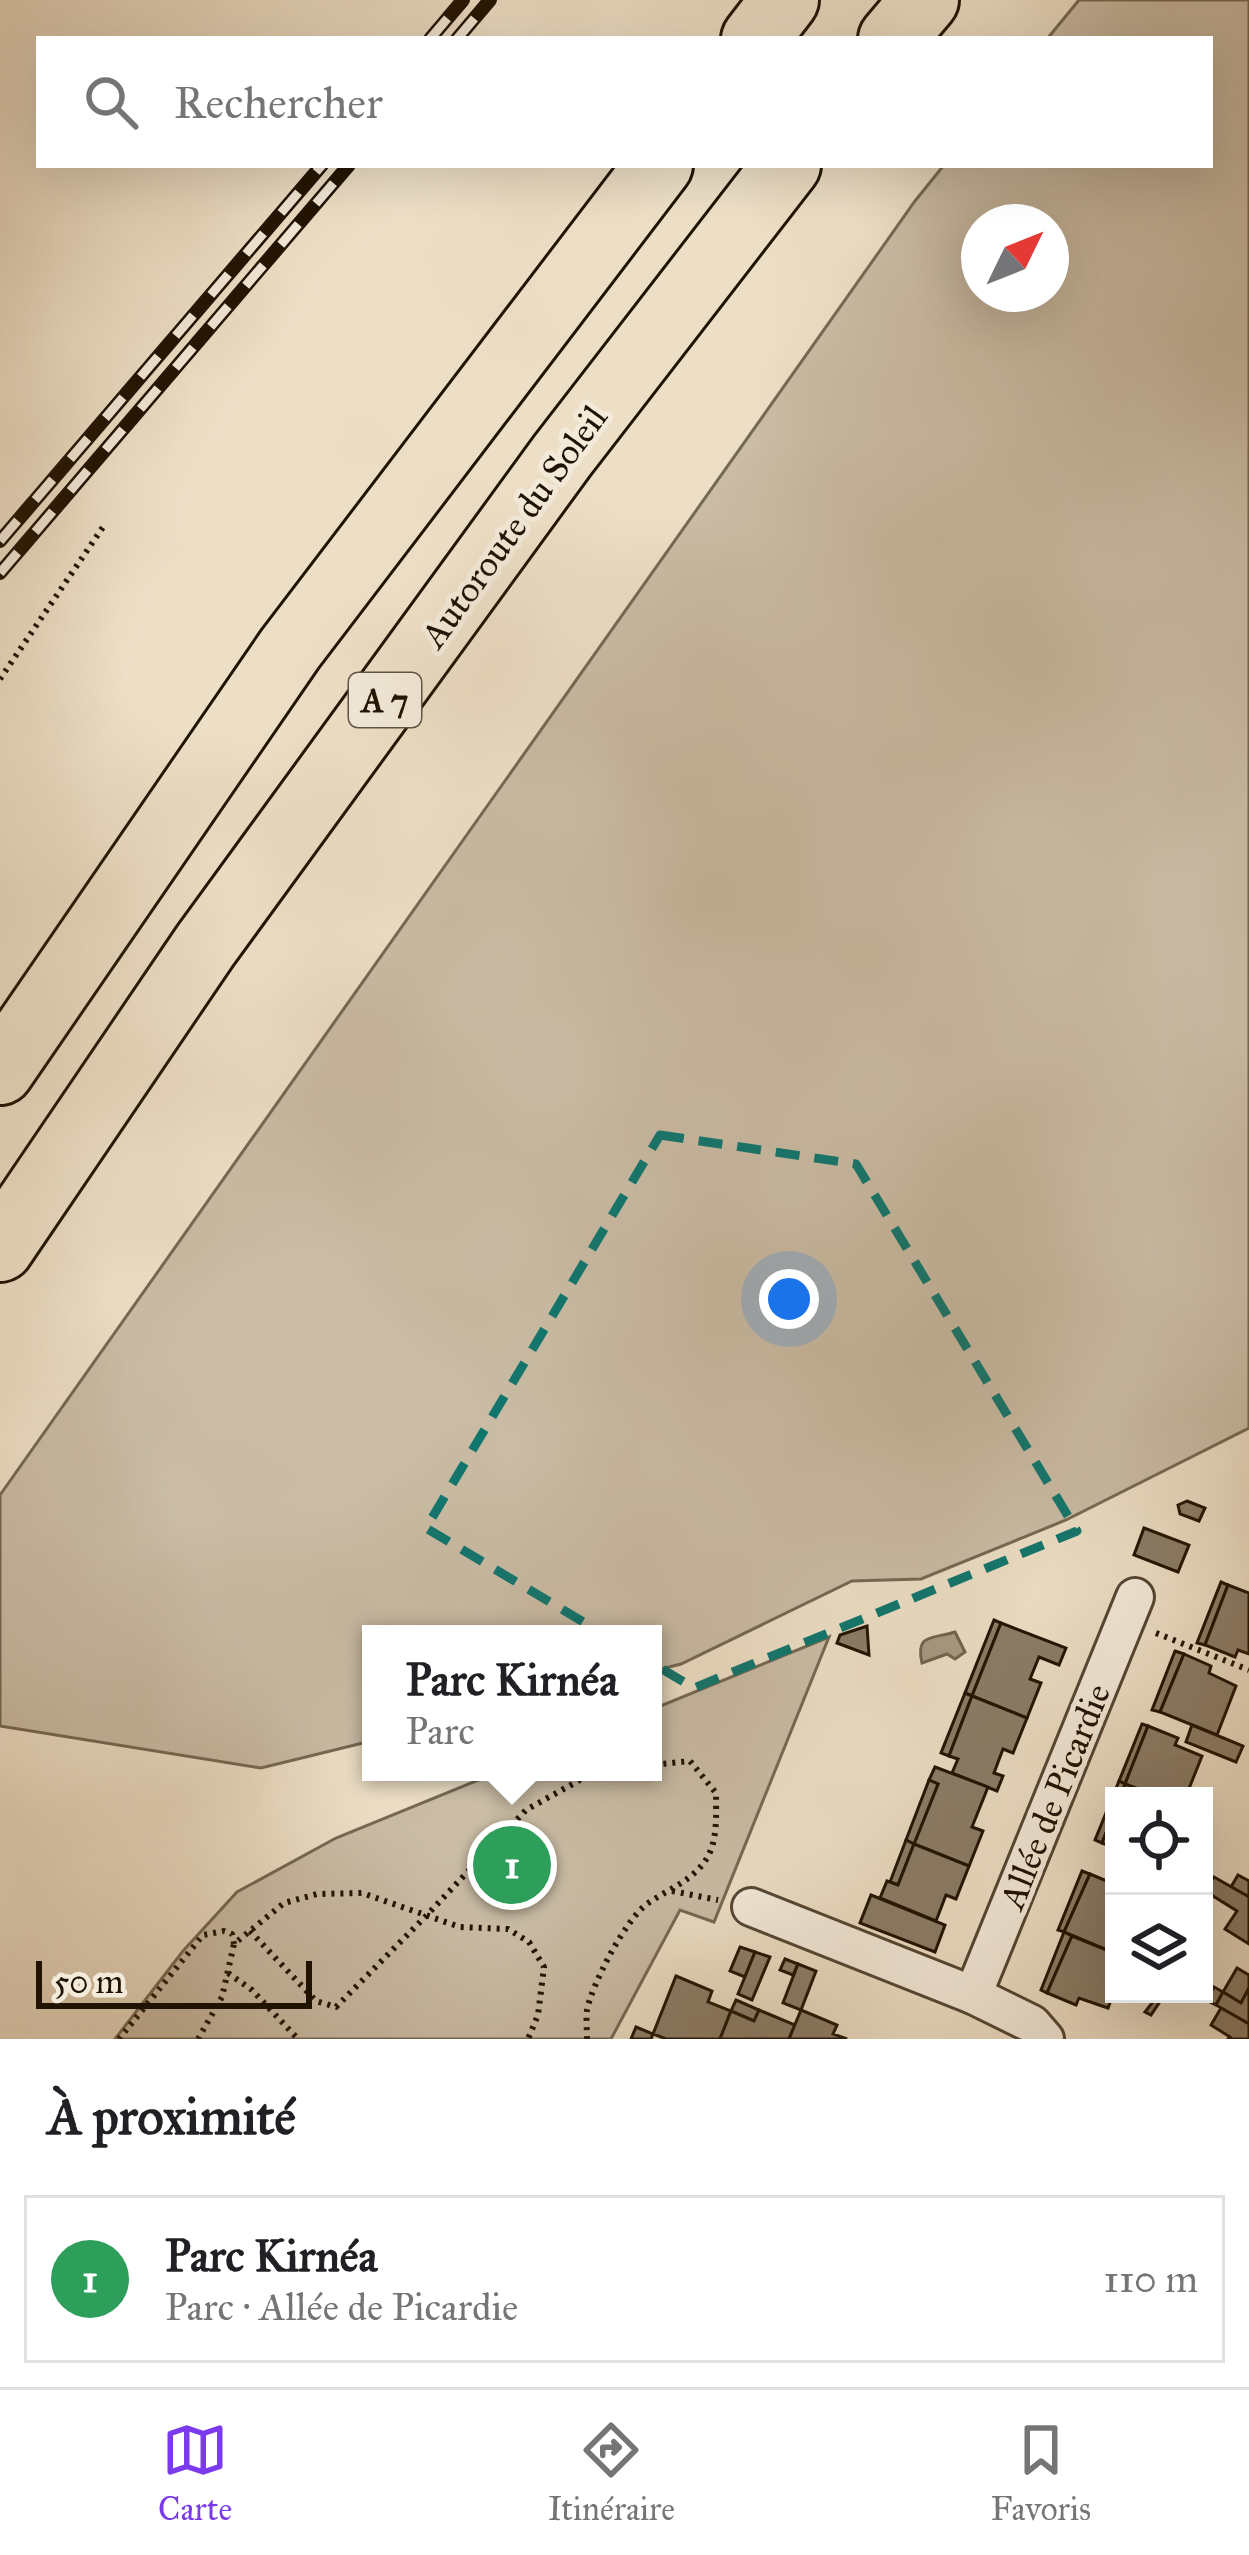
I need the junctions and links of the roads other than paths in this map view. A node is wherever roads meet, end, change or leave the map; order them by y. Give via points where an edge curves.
1 (785, 0) edge
2 (925, 0) edge
3 (757, 36) edge
4 (895, 36) edge
5 (657, 168) edge
6 (785, 168) edge
7 (0, 1072) edge
8 (0, 1248) edge
9 (1130, 1609) road end
10 (751, 1907) road end
11 (973, 1995) junction
12 (1045, 2039) edge

1 - 3 highway
2 - 4 highway
5 - 7 highway via 290,649
6 - 8 highway, Autoroute du Soleil / A 7 via 562,456 219,927
9 - 11 street, Allée de Picardie
10 - 11 street
11 - 12 street via 1032,2024

